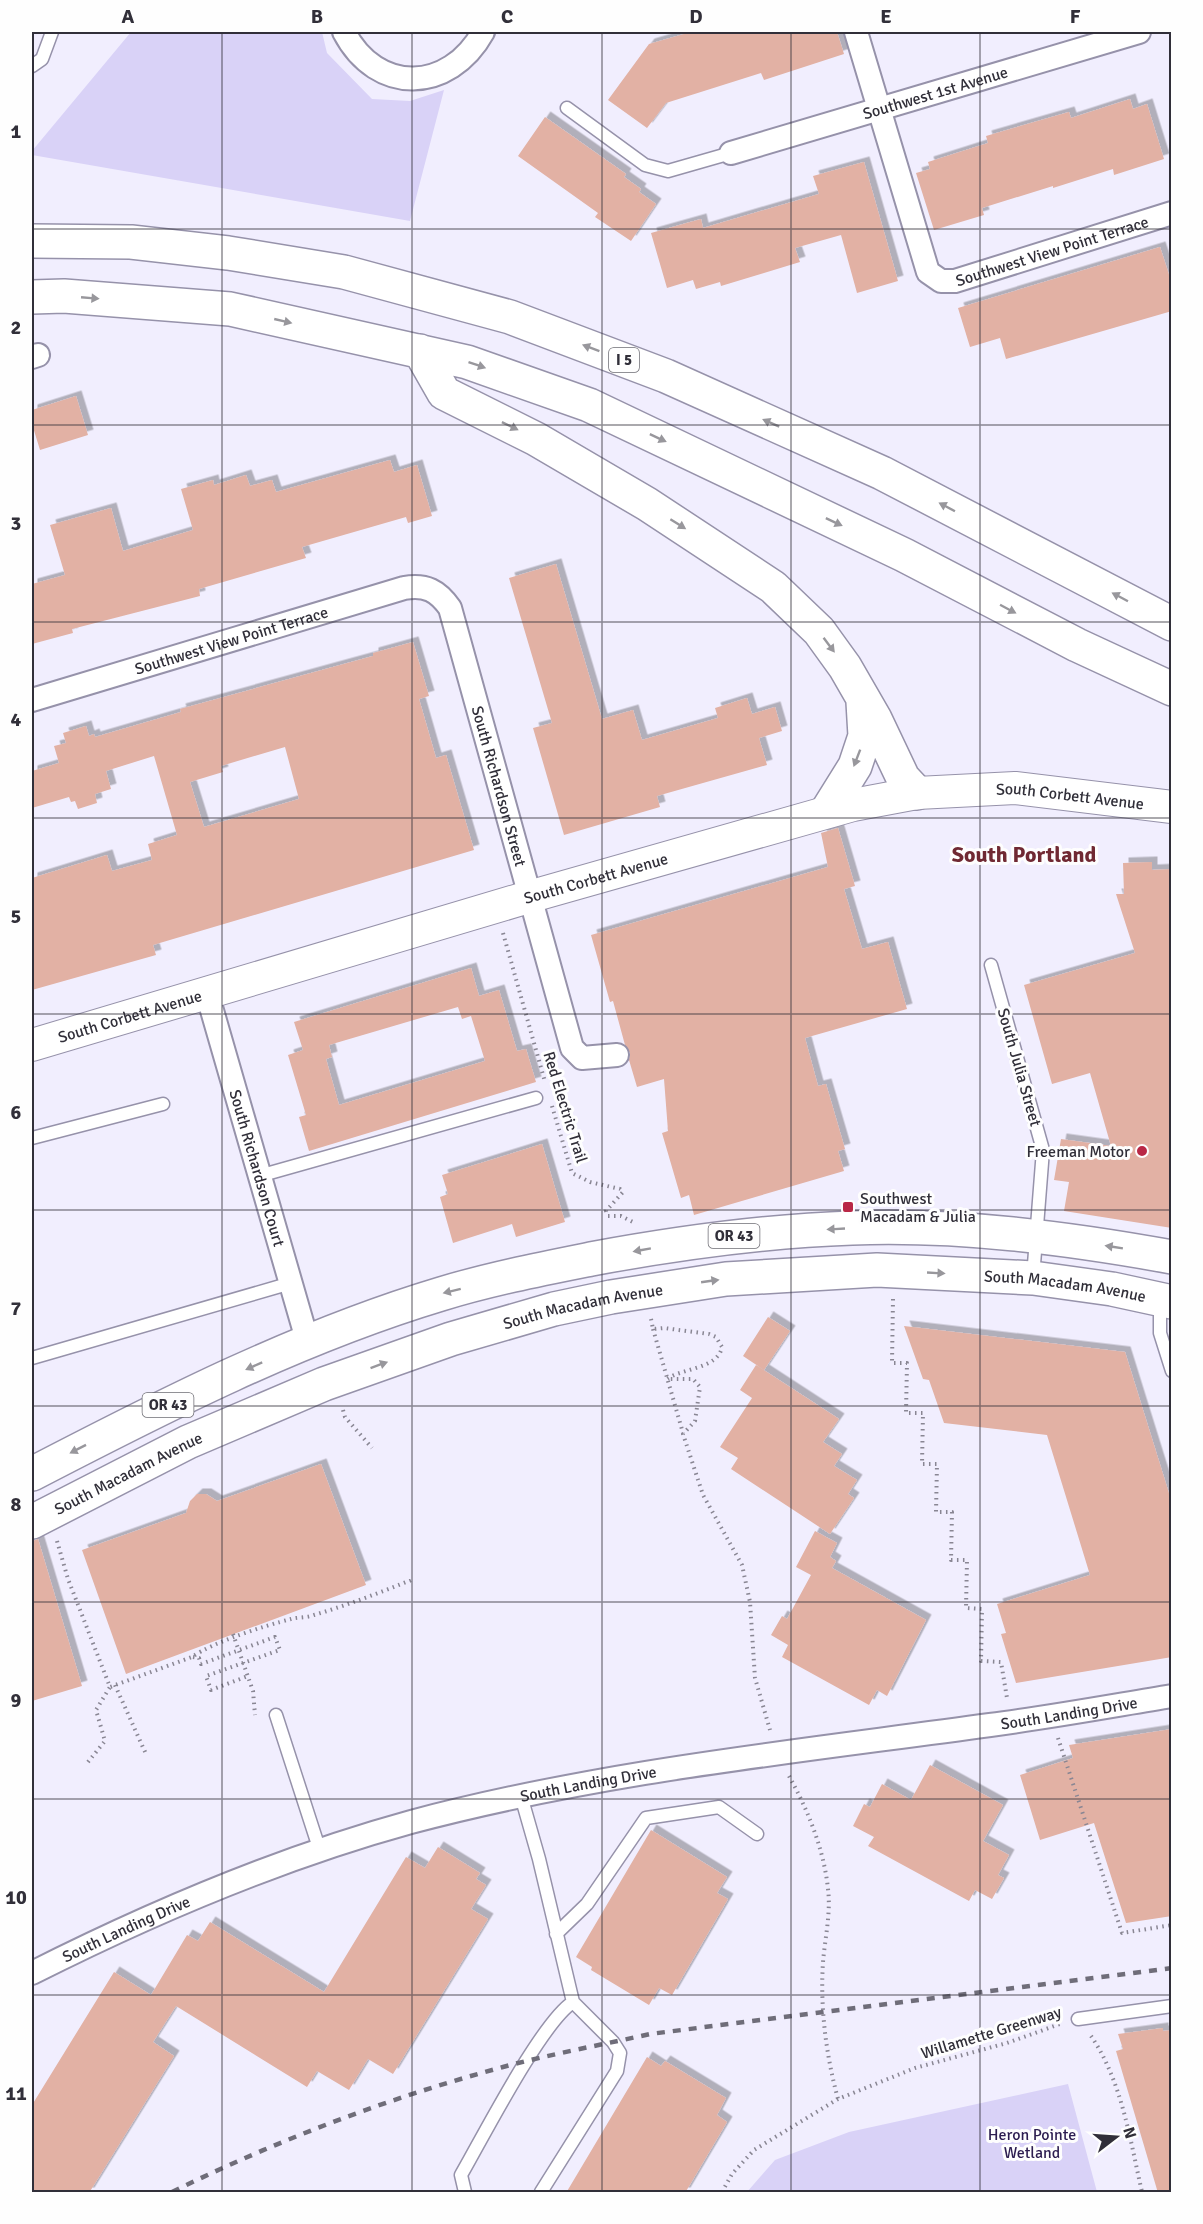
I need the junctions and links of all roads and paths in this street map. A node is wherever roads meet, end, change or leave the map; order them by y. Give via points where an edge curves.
1 (52, 32) edge
2 (344, 32) edge
3 (483, 32) edge
4 (856, 32) edge
5 (1139, 32) edge
6 (32, 66) edge
7 (567, 108) dead end
8 (880, 108) junction
9 (731, 153) joint
10 (1172, 213) edge
11 (32, 241) edge
12 (32, 297) edge
13 (420, 351) junction
14 (431, 589) joint
15 (1172, 624) edge
16 (1172, 689) edge
17 (32, 700) edge
18 (862, 701) junction
19 (917, 793) junction
20 (1172, 807) edge
21 (827, 811) junction
22 (532, 896) junction
23 (494, 908) junction
24 (991, 965) dead end
25 (207, 993) junction
26 (32, 1045) edge
27 (617, 1055) dead end
28 (548, 1091) dead end
29 (536, 1098) dead end
30 (551, 1101) dead end
31 (163, 1104) dead end
32 (32, 1138) edge
33 (260, 1176) junction
34 (1036, 1236) junction
35 (640, 1250) junction
36 (1172, 1257) edge
37 (893, 1271) junction
38 (1033, 1278) junction
39 (291, 1283) junction
40 (644, 1291) junction
41 (1166, 1301) edge
42 (653, 1329) junction
43 (308, 1343) junction
44 (32, 1358) edge
45 (1172, 1371) edge
46 (667, 1380) junction
47 (345, 1417) dead end
48 (209, 1433) junction
49 (683, 1434) junction
50 (372, 1448) dead end
51 (32, 1474) edge
52 (32, 1522) edge
53 (62, 1557) dead end
54 (414, 1579) dead end
55 (234, 1636) junction
56 (238, 1650) junction
57 (192, 1657) junction
58 (243, 1663) junction
59 (115, 1685) junction
60 (110, 1687) junction
61 (1172, 1696) edge
62 (276, 1715) dead end
63 (1010, 1722) junction
64 (771, 1733) dead end
65 (1049, 1740) dead end
66 (146, 1754) dead end
67 (88, 1762) dead end
68 (787, 1774) dead end
69 (521, 1796) junction
70 (757, 1834) dead end
71 (320, 1851) junction
72 (1172, 1925) edge
73 (556, 1934) junction
74 (32, 1973) edge
75 (573, 2002) junction
76 (1172, 2006) edge
77 (1078, 2019) junction
78 (838, 2099) junction
79 (465, 2193) edge
80 (541, 2193) edge
81 (722, 2193) edge
82 (1142, 2193) edge

1 - 6 lane via 42,59
2 - 3 street via 371,65 389,75 410,79 451,67
4 - 8 street
5 - 8 street, Southwest 1st Avenue
7 - 9 lane via 645,165 668,171
8 - 9 street, Southwest 1st Avenue
8 - 10 street, Southwest View Point Terrace via 928,272 941,281 955,281
15 -> 11 main road, I 5 via 882,473 666,376 510,317 344,272 228,253 131,242
12 -> 13 main road via 230,309
13 -> 16 main road via 467,362 589,405 904,555 1077,645
13 -> 18 main road via 444,393 536,439 627,492 773,587 819,631 845,667
14 - 17 street, Southwest View Point Terrace via 404,588
14 - 22 street, South Richardson Street via 450,608
18 - 19 main road via 875,719 903,778
18 -> 21 main road via 865,736 855,766
19 - 20 street, South Corbett Avenue via 1015,788
19 - 21 street, South Corbett Avenue
21 - 22 street, South Corbett Avenue
22 - 23 street, South Corbett Avenue
22 - 27 street, South Richardson Street via 572,1048 582,1058
23 - 25 street, South Corbett Avenue
23 - 28 path, Red Electric Trail
24 - 34 lane, South Julia Street via 1043,1150
25 - 26 street, South Corbett Avenue
25 - 33 street, South Richardson Court
29 - 33 lane
30 - 35 path, Red Electric Trail via 572,1173 621,1189 606,1211 635,1223
31 - 32 lane
33 - 39 street, South Richardson Court
34 -> 35 main road, OR 43 via 932,1228 854,1228 721,1238
36 -> 34 main road, OR 43
34 - 38 lane, South Julia Street
35 -> 43 main road, OR 43 via 440,1294
37 -> 38 main road, South Macadam Avenue / OR 43
40 -> 37 main road, South Macadam Avenue / OR 43 via 726,1279
37 - 63 path via 892,1363 907,1363 906,1413 923,1413 922,1464 937,1464 936,1512 952,1512 951,1560 967,1560 966,1608 982,1609 981,1661 1001,1662
38 - 41 main road, South Macadam Avenue / OR 43
39 - 43 street, South Richardson Court
39 - 44 lane
40 - 42 path
48 -> 40 main road, South Macadam Avenue / OR 43 via 324,1384 451,1339 554,1310
41 - 45 lane via 1160,1333
42 - 46 path
42 - 46 path via 709,1334 722,1347 711,1362
43 - 48 main road via 303,1367 279,1390
43 -> 51 main road, OR 43 via 138,1418
46 - 49 path
46 - 49 path via 693,1379 700,1387 695,1420
47 - 50 path
48 - 52 main road, South Macadam Avenue / OR 43
49 - 64 path via 703,1495 742,1565 750,1602 755,1678
53 - 60 path
54 - 55 path via 342,1607
55 - 56 path
55 - 57 path
56 - 57 path via 201,1664 199,1658
56 - 58 path
56 - 58 path via 275,1637 280,1650
57 - 59 path
58 - 58 path via 206,1676 211,1690 248,1676
59 - 60 path
59 - 66 path
60 - 67 path via 96,1710 105,1741
61 - 63 street, South Landing Drive
62 - 71 lane
63 - 69 street, South Landing Drive via 678,1765
65 - 72 path via 1058,1738 1122,1933
68 - 78 path via 813,1829 828,1890 824,2011 829,2067
69 - 71 street, South Landing Drive via 409,1823
69 - 73 lane
70 - 73 lane via 719,1808 646,1818 587,1904
71 - 74 street, South Landing Drive via 151,1916
73 - 75 lane
75 - 79 lane via 562,2009 528,2061 461,2175
75 - 80 lane via 620,2052 617,2071
76 - 77 lane
77 - 78 path, Willamette Greenway via 915,2068
77 - 82 path, Willamette Greenway via 1107,2064
78 - 81 path, Willamette Greenway via 754,2150 732,2174

